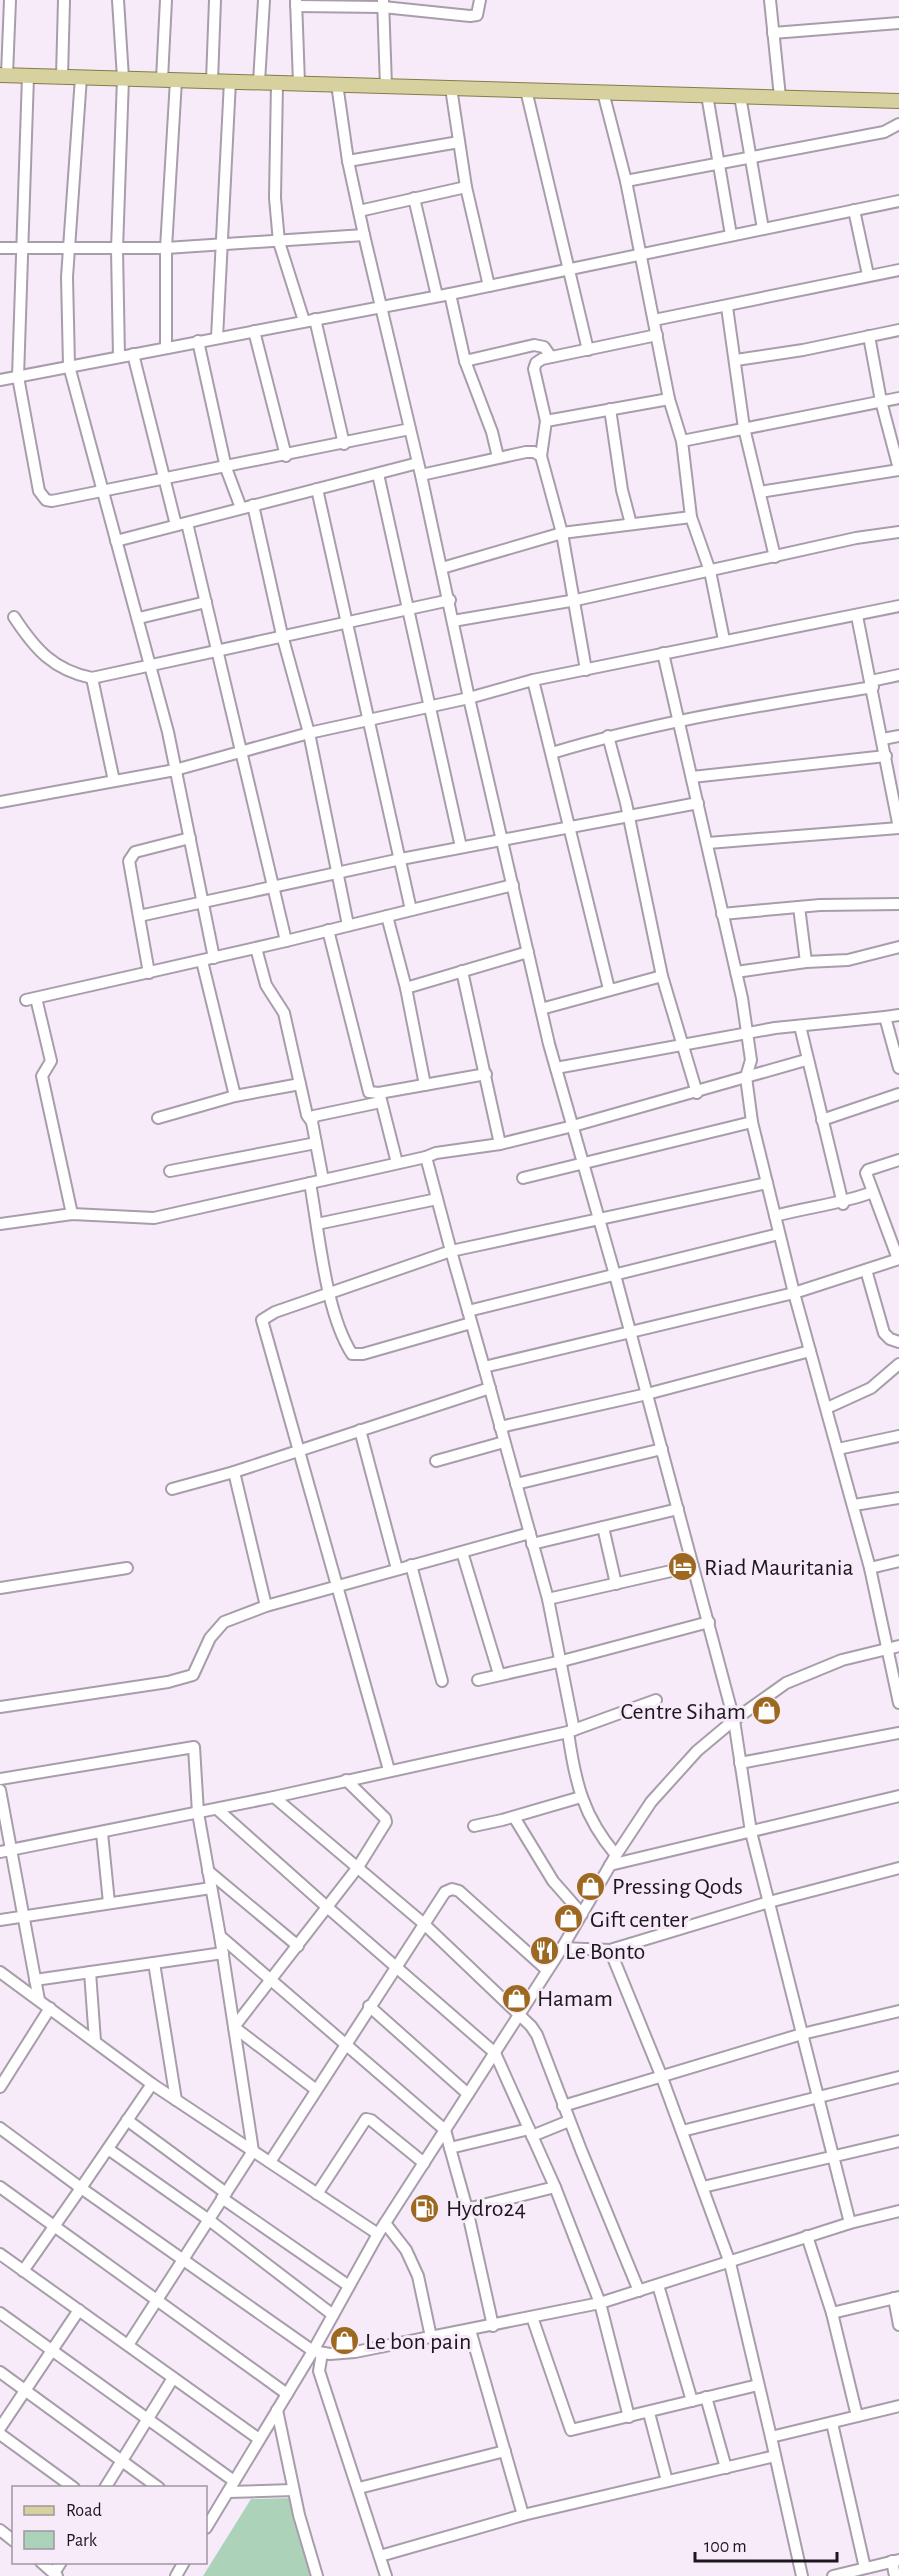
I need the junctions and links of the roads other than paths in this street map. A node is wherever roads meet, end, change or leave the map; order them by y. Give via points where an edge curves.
1 (10, 0) edge
2 (64, 0) edge
3 (118, 0) edge
4 (166, 0) edge
5 (214, 0) edge
6 (264, 0) edge
7 (480, 0) edge
8 (770, 0) edge
9 (296, 3) edge
10 (383, 4) edge
11 (899, 22) edge
12 (773, 33) junction
13 (4, 75) edge
14 (28, 76) junction
15 (62, 77) junction
16 (81, 77) junction
17 (123, 78) junction
18 (169, 80) junction
19 (212, 81) junction
20 (230, 81) junction
21 (259, 82) junction
22 (277, 83) junction
23 (299, 83) junction
24 (337, 84) junction
25 (386, 86) junction
26 (451, 88) junction
27 (526, 90) junction
28 (603, 92) junction
29 (707, 95) junction
30 (740, 96) junction
31 (780, 97) junction
32 (899, 101) edge
33 (899, 124) edge
34 (459, 142) junction
35 (751, 157) junction
36 (348, 161) junction
37 (719, 163) junction
38 (626, 181) junction
39 (466, 187) junction
40 (414, 198) junction
41 (899, 201) edge
42 (854, 210) junction
43 (359, 211) junction
44 (763, 229) junction
45 (364, 235) junction
46 (731, 235) junction
47 (279, 242) junction
48 (220, 246) junction
49 (21, 247) junction
50 (0, 248) edge
51 (69, 248) junction
52 (166, 248) junction
53 (117, 249) junction
54 (639, 254) junction
55 (569, 270) junction
56 (899, 270) edge
57 (868, 275) junction
58 (489, 286) junction
59 (450, 294) junction
60 (437, 296) junction
61 (380, 306) junction
62 (727, 307) junction
63 (310, 320) junction
64 (654, 320) junction
65 (899, 330) edge
66 (254, 331) junction
67 (657, 336) junction
68 (869, 336) junction
69 (217, 338) junction
70 (198, 341) junction
71 (166, 347) junction
72 (588, 350) junction
73 (133, 354) junction
74 (119, 357) junction
75 (551, 357) junction
76 (736, 360) junction
77 (465, 361) junction
78 (69, 366) junction
79 (18, 377) junction
80 (0, 380) edge
81 (899, 398) edge
82 (669, 399) junction
83 (881, 401) junction
84 (610, 410) junction
85 (546, 421) junction
86 (744, 428) junction
87 (410, 429) junction
88 (682, 441) junction
89 (344, 444) junction
90 (286, 456) junction
91 (541, 456) junction
92 (498, 458) junction
93 (418, 463) junction
94 (226, 468) junction
95 (899, 470) edge
96 (378, 474) junction
97 (421, 475) junction
98 (165, 480) junction
99 (317, 489) junction
100 (102, 492) junction
101 (760, 492) junction
102 (253, 505) junction
103 (241, 508) junction
104 (691, 517) junction
105 (182, 524) junction
106 (631, 524) junction
107 (899, 532) edge
108 (562, 533) junction
109 (116, 541) junction
110 (775, 557) junction
111 (442, 568) junction
112 (710, 571) junction
113 (450, 600) junction
114 (576, 600) junction
115 (206, 602) junction
116 (899, 606) edge
117 (407, 610) junction
118 (857, 616) junction
119 (14, 617) dead end
120 (139, 618) junction
121 (453, 621) junction
122 (348, 624) junction
123 (282, 635) junction
124 (724, 640) junction
125 (218, 649) junction
126 (663, 652) junction
127 (152, 666) junction
128 (586, 670) junction
129 (899, 675) edge
130 (92, 678) junction
131 (533, 680) junction
132 (872, 684) junction
133 (469, 698) junction
134 (428, 707) junction
135 (368, 719) junction
136 (679, 719) junction
137 (309, 733) junction
138 (608, 736) junction
139 (899, 736) edge
140 (883, 739) junction
141 (241, 751) junction
142 (552, 753) junction
143 (886, 756) junction
144 (175, 770) junction
145 (692, 777) junction
146 (114, 782) junction
147 (0, 802) edge
148 (698, 803) junction
149 (897, 808) edge
150 (629, 816) junction
151 (571, 827) junction
152 (899, 828) edge
153 (190, 838) junction
154 (503, 840) junction
155 (708, 843) junction
156 (461, 848) junction
157 (401, 859) junction
158 (336, 874) junction
159 (513, 885) junction
160 (272, 888) junction
161 (201, 902) junction
162 (899, 904) edge
163 (799, 907) junction
164 (411, 909) junction
165 (722, 914) junction
166 (139, 916) junction
167 (387, 916) junction
168 (348, 925) junction
169 (328, 930) junction
170 (286, 941) junction
171 (899, 947) edge
172 (256, 948) junction
173 (528, 952) junction
174 (214, 958) junction
175 (202, 961) junction
176 (806, 962) junction
177 (462, 971) junction
178 (736, 972) junction
179 (149, 973) junction
180 (662, 976) junction
181 (406, 988) junction
182 (609, 989) junction
183 (541, 1009) junction
184 (899, 1015) edge
185 (885, 1017) junction
186 (800, 1026) junction
187 (747, 1033) junction
188 (684, 1044) junction
189 (806, 1060) junction
190 (556, 1068) junction
191 (899, 1068) edge
192 (486, 1074) junction
193 (746, 1077) junction
194 (300, 1084) junction
195 (425, 1085) junction
196 (697, 1093) junction
197 (899, 1094) edge
198 (235, 1096) junction
199 (380, 1098) junction
200 (158, 1118) dead end
201 (822, 1120) junction
202 (312, 1122) junction
203 (752, 1122) junction
204 (573, 1126) junction
205 (316, 1143) junction
206 (500, 1144) junction
207 (426, 1157) junction
208 (899, 1160) edge
209 (397, 1163) junction
210 (584, 1164) junction
211 (170, 1171) dead end
212 (523, 1178) dead end
213 (323, 1180) junction
214 (310, 1183) junction
215 (767, 1183) junction
216 (873, 1192) junction
217 (437, 1199) junction
218 (843, 1204) junction
219 (72, 1214) junction
220 (775, 1216) junction
221 (599, 1219) junction
222 (0, 1224) edge
223 (317, 1224) junction
224 (779, 1234) junction
225 (451, 1251) junction
226 (898, 1259) edge
227 (866, 1270) junction
228 (615, 1275) junction
229 (329, 1293) junction
230 (794, 1293) junction
231 (468, 1311) junction
232 (471, 1323) junction
233 (631, 1333) junction
234 (899, 1342) edge
235 (810, 1351) junction
236 (899, 1364) edge
237 (484, 1367) junction
238 (490, 1388) junction
239 (647, 1394) junction
240 (827, 1408) junction
241 (500, 1427) junction
242 (360, 1430) junction
243 (899, 1436) edge
244 (504, 1442) junction
245 (299, 1449) junction
246 (662, 1449) junction
247 (838, 1449) junction
248 (436, 1461) dead end
249 (234, 1472) junction
250 (516, 1484) junction
251 (172, 1489) dead end
252 (899, 1498) edge
253 (854, 1505) junction
254 (678, 1509) junction
255 (603, 1527) junction
256 (531, 1539) junction
257 (462, 1552) junction
258 (899, 1561) edge
259 (411, 1565) junction
260 (693, 1566) junction
261 (128, 1568) dead end
262 (870, 1568) junction
263 (397, 1569) junction
264 (616, 1584) junction
265 (336, 1587) junction
266 (0, 1588) edge
267 (548, 1599) junction
268 (266, 1606) junction
269 (709, 1622) junction
270 (893, 1648) edge
271 (562, 1661) junction
272 (499, 1674) junction
273 (478, 1680) dead end
274 (442, 1681) dead end
275 (656, 1700) dead end
276 (899, 1703) edge
277 (0, 1707) edge
278 (734, 1720) junction
279 (571, 1731) junction
280 (899, 1733) edge
281 (740, 1764) junction
282 (389, 1770) junction
283 (0, 1779) edge
284 (346, 1780) junction
285 (0, 1790) edge
286 (899, 1796) edge
287 (274, 1797) junction
288 (581, 1797) junction
289 (217, 1809) junction
290 (198, 1813) junction
291 (514, 1817) junction
292 (474, 1826) dead end
293 (751, 1832) junction
294 (102, 1833) junction
295 (6, 1852) edge
296 (613, 1860) junction
297 (358, 1867) junction
298 (899, 1868) edge
299 (208, 1871) junction
300 (212, 1888) junction
301 (769, 1902) junction
302 (109, 1903) junction
303 (327, 1907) junction
304 (582, 1914) junction
305 (23, 1916) junction
306 (0, 1920) edge
307 (423, 1923) junction
308 (220, 1935) junction
309 (298, 1946) junction
310 (562, 1948) junction
311 (610, 1950) junction
312 (223, 1953) junction
313 (154, 1963) junction
314 (396, 1965) junction
315 (547, 1970) junction
316 (0, 1972) edge
317 (90, 1972) junction
318 (35, 1980) junction
319 (272, 1980) junction
320 (39, 2000) junction
321 (369, 2006) junction
322 (50, 2008) junction
323 (899, 2011) edge
324 (519, 2013) junction
325 (234, 2027) junction
326 (802, 2034) junction
327 (95, 2041) junction
328 (345, 2043) junction
329 (495, 2053) junction
330 (4, 2072) edge
331 (662, 2075) junction
332 (899, 2077) edge
333 (152, 2084) junction
334 (0, 2087) edge
335 (315, 2089) junction
336 (468, 2094) junction
337 (817, 2095) junction
338 (176, 2100) junction
339 (563, 2106) junction
340 (127, 2120) junction
341 (570, 2121) junction
342 (0, 2128) edge
343 (445, 2130) junction
344 (682, 2131) junction
345 (530, 2133) junction
346 (899, 2141) edge
347 (450, 2148) junction
348 (108, 2149) junction
349 (253, 2151) junction
350 (834, 2156) junction
351 (270, 2162) junction
352 (424, 2163) junction
353 (0, 2187) edge
354 (555, 2187) junction
355 (703, 2187) junction
356 (81, 2188) junction
357 (317, 2194) junction
358 (224, 2196) junction
359 (467, 2209) junction
360 (899, 2211) edge
361 (209, 2220) junction
362 (385, 2223) junction
363 (850, 2223) junction
364 (55, 2226) junction
365 (378, 2234) junction
366 (807, 2236) junction
367 (0, 2254) edge
368 (183, 2259) junction
369 (730, 2263) junction
370 (23, 2271) junction
371 (658, 2285) junction
372 (349, 2286) junction
373 (639, 2291) junction
374 (896, 2297) edge
375 (157, 2300) junction
376 (600, 2303) junction
377 (79, 2310) junction
378 (0, 2313) edge
379 (832, 2313) junction
380 (333, 2315) junction
381 (532, 2317) junction
382 (899, 2325) edge
383 (493, 2326) junction
384 (470, 2330) junction
385 (431, 2337) junction
386 (128, 2345) junction
387 (52, 2352) junction
388 (318, 2352) junction
389 (0, 2372) edge
390 (173, 2378) junction
391 (759, 2385) junction
392 (25, 2391) junction
393 (286, 2394) junction
394 (706, 2397) junction
395 (692, 2401) junction
396 (899, 2406) edge
397 (277, 2410) junction
398 (649, 2413) junction
399 (857, 2416) junction
400 (629, 2417) junction
401 (146, 2418) junction
402 (832, 2423) junction
403 (0, 2428) edge
404 (0, 2434) edge
405 (771, 2437) junction
406 (259, 2439) junction
407 (505, 2451) junction
408 (775, 2456) junction
409 (121, 2460) junction
410 (726, 2468) junction
411 (234, 2481) junction
412 (667, 2481) junction
413 (73, 2486) edge
414 (106, 2486) edge
415 (158, 2486) edge
416 (359, 2488) junction
417 (293, 2490) junction
418 (228, 2492) junction
419 (523, 2515) junction
420 (207, 2523) edge
421 (0, 2530) edge
422 (12, 2539) edge
423 (380, 2556) junction
424 (895, 2560) edge
425 (43, 2564) edge
426 (865, 2568) junction
427 (56, 2575) edge
428 (317, 2576) edge
429 (386, 2576) edge
430 (802, 2576) edge
431 (833, 2576) edge
432 (895, 2576) edge

1 - 13 street
2 - 15 street
3 - 17 street
4 - 18 street
5 - 19 street
6 - 21 street
7 - 10 street via 477,15 470,16
8 - 12 street
9 - 10 street
9 - 23 street
10 - 25 street
11 - 12 street
12 - 31 street
13 - 14 main road
14 - 15 main road
14 - 49 street
15 - 16 main road
16 - 17 main road
16 - 51 street
17 - 18 main road
17 - 53 street
18 - 19 main road
18 - 52 street
19 - 20 main road
20 - 21 main road
20 - 48 street
21 - 22 main road
22 - 23 main road
22 - 47 street via 275,198
23 - 24 main road
24 - 25 main road
24 - 36 street
25 - 26 main road
26 - 27 main road
26 - 34 street
27 - 28 main road
27 - 55 street
28 - 29 main road
28 - 38 street
29 - 30 main road
29 - 37 street
30 - 31 main road
30 - 35 street
31 - 32 main road
33 - 35 street via 884,132
34 - 36 street
34 - 39 street
35 - 37 street
35 - 44 street
36 - 43 street
37 - 38 street
37 - 46 street
38 - 54 street
39 - 40 street
39 - 58 street
40 - 43 street
40 - 60 street
41 - 42 street
42 - 44 street
42 - 57 street
43 - 45 street
44 - 46 street
45 - 47 street
45 - 61 street
46 - 54 street
47 - 48 street
47 - 63 street
48 - 52 street
48 - 69 street
49 - 50 street
49 - 51 street
49 - 79 street
51 - 53 street
51 - 78 street
52 - 53 street
52 - 71 street
53 - 74 street
54 - 55 street
54 - 64 street
55 - 58 street
55 - 72 street
56 - 57 street
57 - 62 street
58 - 59 street
59 - 60 street
59 - 77 street
60 - 61 street
61 - 63 street
61 - 87 street
62 - 64 street
62 - 76 street
63 - 66 street
63 - 89 street
64 - 67 street
65 - 68 street
66 - 69 street
66 - 90 street
67 - 72 street
67 - 82 street
68 - 76 street
68 - 83 street
69 - 70 street
70 - 71 street
70 - 94 street
71 - 73 street
72 - 75 street
73 - 74 street
73 - 98 street
74 - 78 street
75 - 77 street via 544,347 534,345
75 - 85 street via 536,363 534,369
76 - 86 street
77 - 92 street
78 - 79 street
78 - 100 street
79 - 80 street
79 - 100 street via 39,491 52,501
81 - 83 street
82 - 84 street
82 - 88 street
83 - 86 street
83 - 95 street
84 - 85 street
84 - 106 street
85 - 91 street
86 - 88 street
86 - 101 street
87 - 89 street
87 - 93 street
88 - 104 street
89 - 90 street
90 - 94 street
91 - 92 street via 534,452
91 - 108 street
92 - 97 street
93 - 96 street
93 - 97 street
94 - 98 street
94 - 103 street
95 - 101 street
96 - 99 street
96 - 117 street
97 - 111 street
98 - 100 street
98 - 105 street
99 - 102 street
99 - 122 street
100 - 109 street
101 - 110 street
102 - 103 street
102 - 123 street
103 - 105 street
104 - 106 street
104 - 112 street
105 - 109 street
105 - 115 street
106 - 108 street
107 - 110 street
108 - 111 street
108 - 114 street
109 - 120 street
110 - 112 street
111 - 113 street
112 - 114 street
112 - 124 street
113 - 117 street
113 - 121 street
114 - 121 street
114 - 128 street
115 - 120 street
115 - 125 street
116 - 118 street
117 - 122 street
117 - 134 street
118 - 124 street
118 - 132 street
119 - 130 street via 45,657 70,673
120 - 127 street
121 - 133 street
122 - 123 street
122 - 135 street
123 - 125 street
123 - 137 street
124 - 126 street
125 - 127 street
125 - 141 street
126 - 128 street
126 - 136 street
127 - 130 street
127 - 144 street
128 - 131 street
129 - 132 street
130 - 146 street
131 - 133 street
131 - 142 street
132 - 136 street
132 - 140 street
133 - 134 street
133 - 154 street
134 - 135 street
134 - 156 street
135 - 137 street
135 - 157 street
136 - 138 street
136 - 145 street
137 - 141 street
137 - 158 street
138 - 142 street
138 - 150 street
139 - 140 street
140 - 143 street
141 - 144 street
141 - 160 street
142 - 151 street
143 - 145 street
143 - 149 street
144 - 146 street
144 - 153 street
145 - 148 street
146 - 147 street
148 - 150 street
148 - 155 street
149 - 152 street
150 - 151 street
150 - 180 street
151 - 154 street
151 - 182 street
152 - 155 street
153 - 161 street
153 - 166 street via 131,856
154 - 156 street
154 - 159 street
155 - 165 street
156 - 157 street
157 - 158 street
157 - 164 street
158 - 160 street
158 - 168 street
159 - 164 street
159 - 173 street
160 - 161 street
160 - 170 street
161 - 166 street
161 - 174 street
162 - 163 street
163 - 165 street
163 - 176 street
164 - 167 street
165 - 178 street
166 - 179 street
167 - 168 street
167 - 181 street
168 - 169 street
169 - 170 street
169 - 199 street via 366,1087
170 - 172 street
171 - 176 street via 848,960
172 - 174 street
172 - 194 street via 266,985 284,1013
173 - 177 street
173 - 183 street
174 - 175 street
175 - 179 street
175 - 198 street
176 - 178 street
177 - 181 street
177 - 192 street
178 - 187 street
179 - 219 street via 31,999 51,1061 42,1077
180 - 182 street
180 - 188 street
181 - 195 street
182 - 183 street
183 - 190 street
184 - 185 street
185 - 186 street
185 - 191 street
186 - 187 street
186 - 189 street
187 - 188 street
187 - 193 street via 751,1060
188 - 190 street
188 - 196 street
189 - 193 street
189 - 201 street
190 - 204 street
192 - 195 street
192 - 206 street
193 - 196 street
193 - 203 street
194 - 198 street
194 - 202 street
195 - 199 street
196 - 204 street
197 - 201 street
198 - 200 street
199 - 202 street via 317,1114
199 - 209 street
201 - 218 street
202 - 205 street
203 - 210 street
203 - 215 street
204 - 206 street
204 - 210 street
205 - 211 street
205 - 213 street
206 - 207 street
207 - 209 street
207 - 217 street
208 - 216 street via 868,1170 866,1176
209 - 213 street
210 - 212 street
210 - 221 street
213 - 214 street
214 - 219 street via 154,1218
214 - 223 street
215 - 220 street
215 - 221 street
216 - 218 street
216 - 226 street
217 - 223 street
217 - 225 street
218 - 220 street
219 - 222 street
220 - 224 street
221 - 225 street
221 - 228 street
223 - 229 street
224 - 228 street
224 - 230 street
225 - 229 street
225 - 231 street
226 - 227 street
227 - 230 street
227 - 234 street via 885,1333
228 - 231 street
228 - 233 street
229 - 232 street via 352,1354
229 - 245 street via 262,1320
230 - 233 street
230 - 235 street
231 - 232 street
232 - 237 street
233 - 237 street
233 - 239 street
235 - 239 street
235 - 240 street
236 - 240 street via 871,1388
237 - 238 street
238 - 241 street
238 - 242 street
239 - 241 street
239 - 246 street
240 - 247 street
241 - 244 street
242 - 245 street
242 - 263 street
243 - 247 street
244 - 248 street
244 - 250 street
245 - 249 street
245 - 265 street
246 - 250 street
246 - 254 street
247 - 253 street
249 - 251 street
249 - 268 street
250 - 256 street
252 - 253 street
253 - 262 street
254 - 255 street
254 - 260 street
255 - 256 street
255 - 264 street
256 - 257 street
256 - 267 street
257 - 259 street
257 - 272 street
258 - 262 street
259 - 263 street
259 - 274 street
260 - 264 street
260 - 269 street
261 - 266 street
262 - 270 street
263 - 265 street
264 - 267 street
265 - 268 street
265 - 282 street
267 - 271 street
268 - 277 street via 224,1622 210,1638 193,1675
269 - 271 street
269 - 278 street
270 - 276 street
270 - 278 street via 814,1670 786,1683
271 - 272 street
271 - 279 street
272 - 273 street
275 - 279 street
278 - 281 street
278 - 296 street via 679,1769 651,1802
279 - 282 street
279 - 288 street
280 - 281 street
281 - 293 street
282 - 284 street
283 - 290 street via 194,1748
284 - 287 street
284 - 297 street via 386,1822
285 - 295 street
286 - 293 street
287 - 289 street
287 - 297 street
288 - 291 street
288 - 296 street
289 - 290 street
289 - 303 street
290 - 294 street
290 - 299 street
291 - 292 street
291 - 304 street via 553,1881
293 - 296 street
293 - 301 street
294 - 295 street
294 - 302 street
295 - 305 street
296 - 304 street
297 - 303 street
297 - 307 street
298 - 301 street
299 - 300 street
299 - 309 street
300 - 302 street
300 - 308 street
301 - 311 street
301 - 326 street
302 - 305 street
303 - 309 street
303 - 314 street
304 - 310 street
305 - 306 street
305 - 318 street
307 - 314 street
307 - 315 street via 445,1892 452,1889
307 - 324 street
308 - 312 street
308 - 319 street
309 - 319 street
310 - 311 street
310 - 315 street
311 - 331 street
312 - 313 street
312 - 325 street
313 - 317 street
313 - 338 street
314 - 321 street
314 - 329 street
315 - 324 street
316 - 320 street
317 - 318 street
317 - 327 street
318 - 320 street
319 - 325 street
319 - 328 street
320 - 322 street
321 - 328 street
321 - 336 street
322 - 327 street
322 - 330 street
323 - 326 street
324 - 329 street
324 - 339 street via 537,2035
325 - 335 street
325 - 349 street
326 - 331 street
326 - 337 street
327 - 333 street
328 - 335 street
328 - 343 street
329 - 336 street
329 - 345 street
330 - 334 street
331 - 339 street
331 - 344 street
332 - 337 street
333 - 338 street
333 - 340 street
335 - 351 street
336 - 343 street
337 - 344 street
337 - 350 street
338 - 349 street
339 - 341 street
340 - 348 street
340 - 358 street
341 - 345 street
341 - 373 street
342 - 356 street
343 - 347 street
343 - 352 street
344 - 355 street
345 - 347 street
345 - 354 street
346 - 350 street
347 - 359 street
348 - 356 street
348 - 361 street
349 - 351 street
349 - 358 street
350 - 355 street
350 - 363 street
351 - 357 street
352 - 357 street via 366,2119
352 - 362 street
353 - 364 street
354 - 359 street
354 - 376 street
355 - 369 street
356 - 364 street
356 - 368 street
357 - 365 street
358 - 361 street
358 - 372 street
359 - 383 street
360 - 363 street
361 - 368 street
361 - 380 street
362 - 365 street
362 - 385 street via 406,2250 418,2276
363 - 366 street
364 - 370 street
364 - 375 street
365 - 372 street
366 - 369 street
366 - 379 street
367 - 370 street
368 - 375 street
368 - 388 street
369 - 371 street
369 - 391 street
370 - 377 street
371 - 373 street
371 - 395 street
372 - 380 street
373 - 376 street
374 - 379 street
374 - 382 street
375 - 386 street
375 - 393 street
376 - 381 street
376 - 400 street
377 - 386 street
377 - 387 street
378 - 387 street
379 - 399 street
380 - 388 street
381 - 383 street
381 - 400 street via 568,2427 577,2430
383 - 384 street
384 - 385 street
384 - 407 street
385 - 388 street via 355,2352
386 - 390 street
387 - 392 street
387 - 401 street
388 - 393 street
388 - 416 street via 319,2371
389 - 392 street
390 - 401 street
390 - 406 street
391 - 394 street
391 - 405 street
392 - 403 street
392 - 409 street
393 - 397 street
394 - 395 street
394 - 410 street
395 - 398 street
396 - 399 street
397 - 406 street
397 - 417 street
398 - 400 street
398 - 412 street
399 - 402 street
401 - 409 street
401 - 411 street
402 - 405 street
402 - 426 street
404 - 413 street
405 - 408 street
406 - 411 street
407 - 416 street
407 - 419 street
408 - 410 street
408 - 430 street
409 - 414 street
409 - 415 street
410 - 412 street
411 - 418 street
412 - 419 street
416 - 423 street
417 - 418 street
417 - 428 street
418 - 420 street
419 - 423 street
421 - 422 street
423 - 429 street
424 - 426 street
424 - 432 street
425 - 427 street
426 - 431 street

